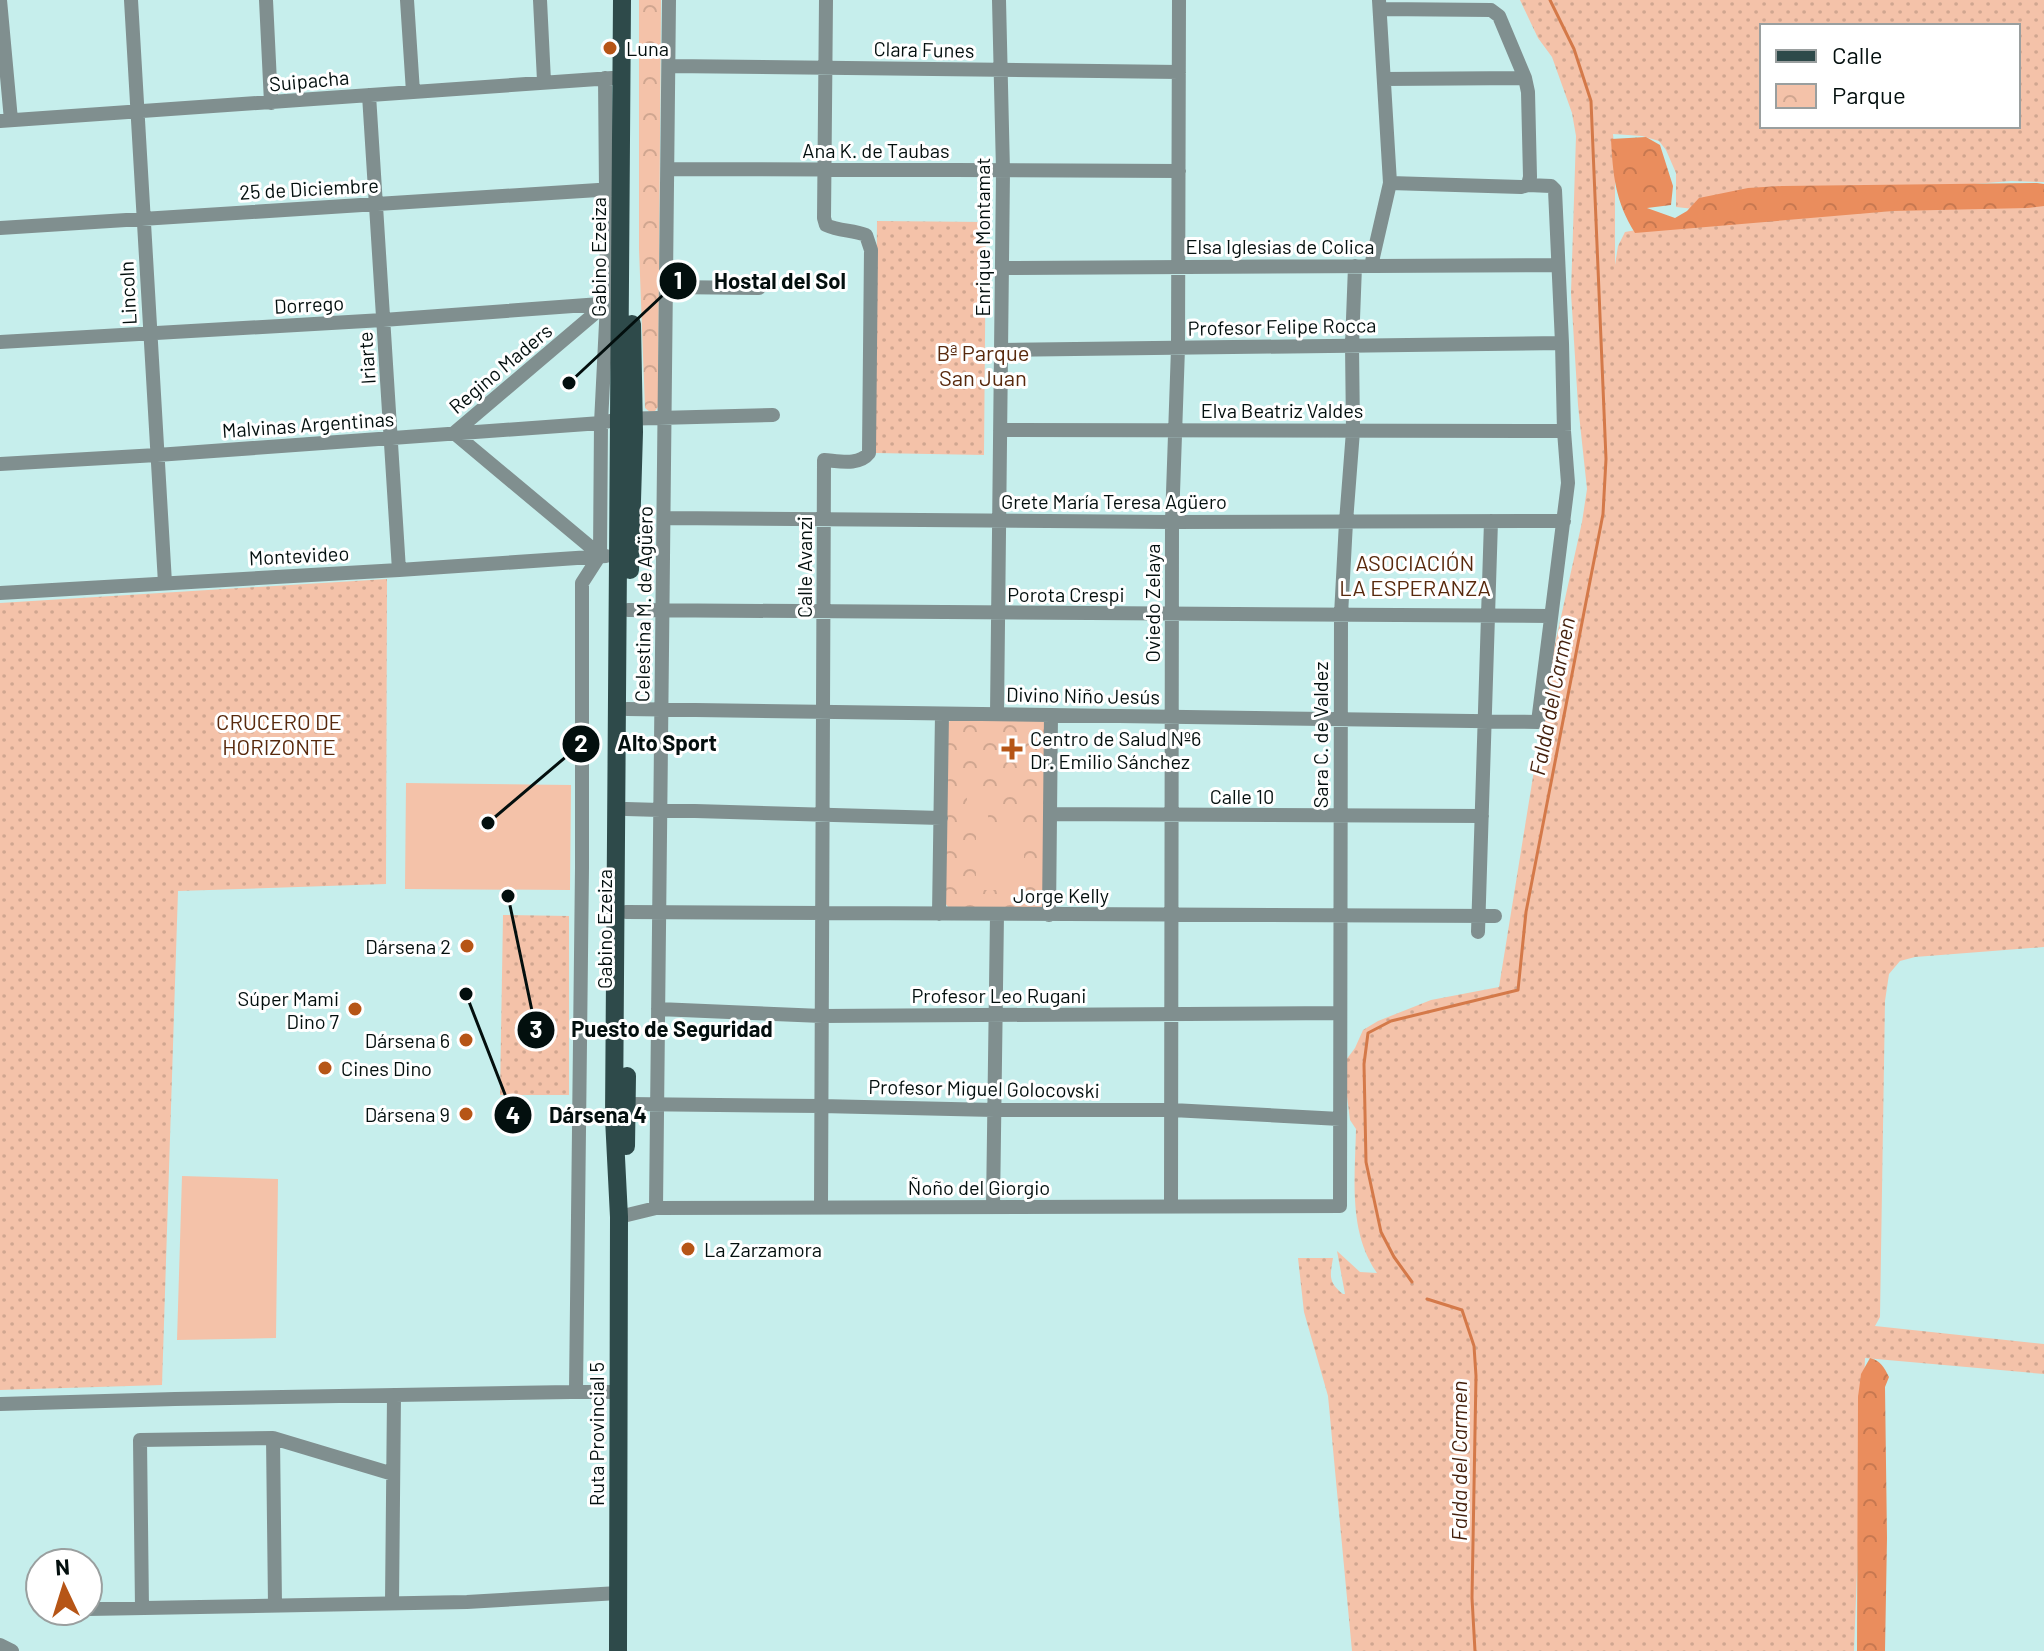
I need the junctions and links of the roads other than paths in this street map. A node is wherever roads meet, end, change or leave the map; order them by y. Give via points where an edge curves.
1 (0, 0) edge
2 (131, 0) edge
3 (266, 0) edge
4 (407, 0) edge
5 (540, 0) edge
6 (622, 0) edge
7 (633, 0) edge
8 (669, 0) edge
9 (826, 0) edge
10 (999, 0) edge
11 (1179, 0) edge
12 (1380, 5) edge
13 (669, 66) junction
14 (825, 68) junction
15 (1001, 70) junction
16 (1179, 72) junction
17 (613, 78) junction
18 (1525, 78) junction
19 (1384, 79) junction
20 (544, 81) junction
21 (413, 92) junction
22 (369, 95) junction
23 (271, 103) junction
24 (137, 112) junction
25 (6, 120) edge
26 (669, 169) junction
27 (823, 170) junction
28 (1003, 171) junction
29 (1179, 171) junction
30 (1390, 183) junction
31 (1528, 185) junction
32 (613, 189) junction
33 (376, 204) junction
34 (143, 218) junction
35 (0, 228) edge
36 (1558, 265) junction
37 (1355, 266) junction
38 (1371, 266) junction
39 (1178, 267) junction
40 (1002, 268) junction
41 (667, 287) junction
42 (759, 288) dead end
43 (614, 303) junction
44 (383, 320) junction
45 (149, 334) junction
46 (0, 342) edge
47 (1562, 343) junction
48 (1352, 345) junction
49 (1178, 348) junction
50 (1001, 350) junction
51 (773, 415) dead end
52 (666, 418) junction
53 (618, 420) junction
54 (1000, 430) junction
55 (1175, 430) junction
56 (1353, 431) junction
57 (1564, 431) junction
58 (454, 433) junction
59 (391, 438) junction
60 (157, 455) junction
61 (0, 464) edge
62 (664, 518) junction
63 (824, 519) junction
64 (1000, 521) junction
65 (1491, 521) junction
66 (1564, 521) junction
67 (1172, 522) junction
68 (1346, 522) junction
69 (609, 556) junction
70 (399, 570) junction
71 (165, 583) junction
72 (0, 593) edge
73 (628, 610) junction
74 (663, 611) junction
75 (823, 612) junction
76 (999, 613) junction
77 (1172, 614) junction
78 (1341, 615) junction
79 (1488, 616) junction
80 (1551, 616) junction
81 (627, 709) junction
82 (662, 710) junction
83 (823, 712) junction
84 (942, 714) junction
85 (997, 714) junction
86 (1051, 715) junction
87 (1172, 716) junction
88 (1340, 719) junction
89 (1485, 721) junction
90 (626, 809) junction
91 (661, 811) junction
92 (1050, 814) junction
93 (823, 815) junction
94 (1172, 816) junction
95 (1340, 816) junction
96 (1482, 816) junction
97 (941, 818) junction
98 (626, 912) junction
99 (660, 913) junction
100 (822, 913) junction
101 (939, 914) junction
102 (997, 914) junction
103 (1049, 915) junction
104 (1172, 915) junction
105 (1340, 916) junction
106 (1478, 916) junction
107 (1495, 916) dead end
108 (1478, 932) dead end
109 (658, 1009) junction
110 (1340, 1013) junction
111 (995, 1015) junction
112 (1172, 1015) junction
113 (822, 1016) junction
114 (627, 1104) junction
115 (657, 1105) junction
116 (821, 1106) junction
117 (994, 1110) junction
118 (1172, 1110) junction
119 (1340, 1119) junction
120 (1171, 1206) junction
121 (1340, 1206) joint
122 (821, 1207) junction
123 (993, 1207) junction
124 (656, 1208) junction
125 (619, 1217) junction
126 (576, 1391) junction
127 (618, 1392) junction
128 (394, 1395) junction
129 (0, 1404) edge
130 (273, 1438) junction
131 (393, 1474) junction
132 (618, 1596) junction
133 (392, 1603) junction
134 (275, 1605) junction
135 (142, 1608) junction
136 (104, 1609) edge
137 (0, 1645) edge
138 (12, 1651) edge
139 (618, 1651) edge

1 - 25 street
2 - 24 street, Lincoln
3 - 23 street
4 - 21 street
5 - 20 street
6 - 17 main road, Gabino Ezeiza
7 - 53 main road, Gabino Ezeiza via 630,260
8 - 13 street, Celestina M. de Agüero
9 - 14 street, Calle Avanzi
10 - 15 street, Enrique Montamat
11 - 16 street, Oviedo Zelaya
12 - 18 street via 1491,10 1499,16
12 - 19 street
13 - 14 street, Clara Funes
13 - 26 street, Celestina M. de Agüero
14 - 15 street, Clara Funes
14 - 27 street, Calle Avanzi
15 - 16 street, Clara Funes
15 - 28 street, Enrique Montamat
16 - 29 street, Oviedo Zelaya
17 - 20 street, Suipacha
17 - 32 main road, Gabino Ezeiza
18 - 19 street
18 - 31 street
19 - 30 street
20 - 21 street, Suipacha
21 - 22 street, Suipacha
22 - 23 street, Suipacha
22 - 33 street, Iriarte
23 - 24 street, Suipacha
24 - 25 street, Suipacha
24 - 34 street, Lincoln
26 - 27 street, Ana K. de Taubas
26 - 41 street, Celestina M. de Agüero
27 - 28 street, Ana K. de Taubas
27 - 63 street, Calle Avanzi via 826,225 866,235 871,250 869,453 855,461 824,460
28 - 29 street, Ana K. de Taubas
28 - 40 street, Enrique Montamat
29 - 39 street, Oviedo Zelaya
30 - 31 street
30 - 38 street
31 - 36 street via 1555,190
32 - 33 street, 25 de Diciembre
32 - 43 main road, Gabino Ezeiza
33 - 34 street, 25 de Diciembre
33 - 44 street, Iriarte
34 - 35 street, 25 de Diciembre
34 - 45 street, Lincoln
36 - 38 street, Elsa Iglesias de Colica
36 - 47 street
37 - 38 street, Elsa Iglesias de Colica
37 - 39 street, Elsa Iglesias de Colica
37 - 48 street, Sara C. de Valdez
39 - 40 street, Elsa Iglesias de Colica
39 - 49 street, Oviedo Zelaya
40 - 50 street, Enrique Montamat
41 - 42 street
41 - 52 street, Celestina M. de Agüero
43 - 44 street, Dorrego
43 - 53 main road, Gabino Ezeiza
43 - 58 street, Regino Maders
44 - 45 street, Dorrego
44 - 59 street, Iriarte
45 - 46 street, Dorrego
45 - 60 street, Lincoln
47 - 48 street, Profesor Felipe Rocca
47 - 57 street
48 - 49 street, Profesor Felipe Rocca
48 - 56 street, Sara C. de Valdez
49 - 50 street, Profesor Felipe Rocca
49 - 55 street, Oviedo Zelaya
50 - 54 street, Enrique Montamat
51 - 52 street, Malvinas Argentinas
52 - 53 street, Malvinas Argentinas
52 - 62 street, Celestina M. de Agüero
53 - 58 street, Malvinas Argentinas
53 - 69 main road, Gabino Ezeiza
53 - 73 main road, Gabino Ezeiza
54 - 55 street, Elva Beatriz Valdes
54 - 64 street, Enrique Montamat
55 - 56 street, Elva Beatriz Valdes
55 - 67 street, Oviedo Zelaya
56 - 57 street, Elva Beatriz Valdes
56 - 68 street, Sara C. de Valdez
57 - 66 street
58 - 59 street, Malvinas Argentinas
58 - 69 street, Regino Maders
59 - 60 street, Malvinas Argentinas
59 - 70 street, Iriarte
60 - 61 street, Malvinas Argentinas
60 - 71 street, Lincoln
62 - 63 street, Grete María Teresa Agüero
62 - 74 street, Celestina M. de Agüero
63 - 64 street, Grete María Teresa Agüero
63 - 75 street, Calle Avanzi
64 - 67 street, Grete María Teresa Agüero
64 - 76 street, Enrique Montamat
65 - 66 street, Grete María Teresa Agüero
65 - 68 street, Grete María Teresa Agüero
65 - 79 street
66 - 80 street
67 - 68 street, Grete María Teresa Agüero
67 - 77 street, Oviedo Zelaya
68 - 78 street, Sara C. de Valdez
69 - 70 street, Montevideo
69 - 125 main road, Gabino Ezeiza
69 - 126 street via 582,583
70 - 71 street, Montevideo
71 - 72 street, Montevideo
73 - 74 street, Porota Crespi
73 - 81 main road, Gabino Ezeiza
74 - 75 street, Porota Crespi
74 - 82 street, Celestina M. de Agüero
75 - 76 street, Porota Crespi
75 - 83 street, Calle Avanzi
76 - 77 street, Porota Crespi
76 - 85 street, Enrique Montamat
77 - 78 street, Porota Crespi
77 - 87 street, Oviedo Zelaya
78 - 79 street, Porota Crespi
78 - 88 street, Sara C. de Valdez
79 - 80 street, Porota Crespi
79 - 89 street
80 - 89 street, Divino Niño Jesús via 1538,722
81 - 82 street, Divino Niño Jesús
81 - 90 main road, Gabino Ezeiza
82 - 83 street, Divino Niño Jesús
82 - 91 street, Celestina M. de Agüero
83 - 84 street, Divino Niño Jesús
83 - 93 street, Calle Avanzi
84 - 85 street, Divino Niño Jesús
84 - 97 street
85 - 86 street, Divino Niño Jesús
86 - 87 street, Divino Niño Jesús
86 - 92 street
87 - 88 street, Divino Niño Jesús
87 - 94 street, Oviedo Zelaya
88 - 89 street, Divino Niño Jesús
88 - 95 street, Sara C. de Valdez
89 - 96 street
90 - 91 street
90 - 98 main road, Gabino Ezeiza
91 - 93 street
91 - 99 street, Celestina M. de Agüero
92 - 94 street, Calle 10
92 - 103 street
93 - 97 street
93 - 100 street, Calle Avanzi
94 - 95 street, Calle 10
94 - 104 street, Oviedo Zelaya
95 - 96 street, Calle 10
95 - 105 street, Sara C. de Valdez
96 - 106 street
97 - 101 street
98 - 99 street, Jorge Kelly
98 - 114 main road, Gabino Ezeiza
99 - 100 street, Jorge Kelly
99 - 109 street, Celestina M. de Agüero
100 - 101 street, Jorge Kelly
100 - 113 street, Calle Avanzi
101 - 102 street, Jorge Kelly
102 - 103 street, Jorge Kelly
102 - 111 street
103 - 104 street, Jorge Kelly
104 - 105 street, Jorge Kelly
104 - 112 street, Oviedo Zelaya
105 - 106 street, Jorge Kelly
105 - 110 street, Sara C. de Valdez
106 - 107 street, Jorge Kelly
106 - 108 street
109 - 113 street, Profesor Leo Rugani
109 - 115 street, Celestina M. de Agüero
110 - 112 street, Profesor Leo Rugani
110 - 119 street, Sara C. de Valdez
111 - 112 street, Profesor Leo Rugani
111 - 113 street, Profesor Leo Rugani
111 - 117 street
112 - 118 street, Oviedo Zelaya
113 - 116 street, Calle Avanzi
114 - 115 street, Profesor Miguel Golocovski
114 - 125 main road, Gabino Ezeiza
115 - 116 street, Profesor Miguel Golocovski
115 - 124 street, Celestina M. de Agüero
116 - 117 street, Profesor Miguel Golocovski
116 - 122 street, Calle Avanzi
117 - 118 street, Profesor Miguel Golocovski
117 - 123 street
118 - 119 street, Profesor Miguel Golocovski
118 - 120 street, Oviedo Zelaya
119 - 121 street, Sara C. de Valdez
120 - 121 street, Ñoño del Giorgio
120 - 123 street, Ñoño del Giorgio
122 - 123 street, Ñoño del Giorgio
122 - 124 street, Ñoño del Giorgio
124 - 125 street, Ñoño del Giorgio
125 - 127 main road, Ruta Provincial 5
126 - 127 street
126 - 128 street
127 - 132 main road, Ruta Provincial 5
128 - 129 street
128 - 131 street
130 - 131 street
130 - 134 street
130 - 135 street via 140,1440
131 - 133 street
132 - 133 street
132 - 139 main road, Ruta Provincial 5
133 - 134 street
134 - 135 street
135 - 136 street
137 - 138 street

